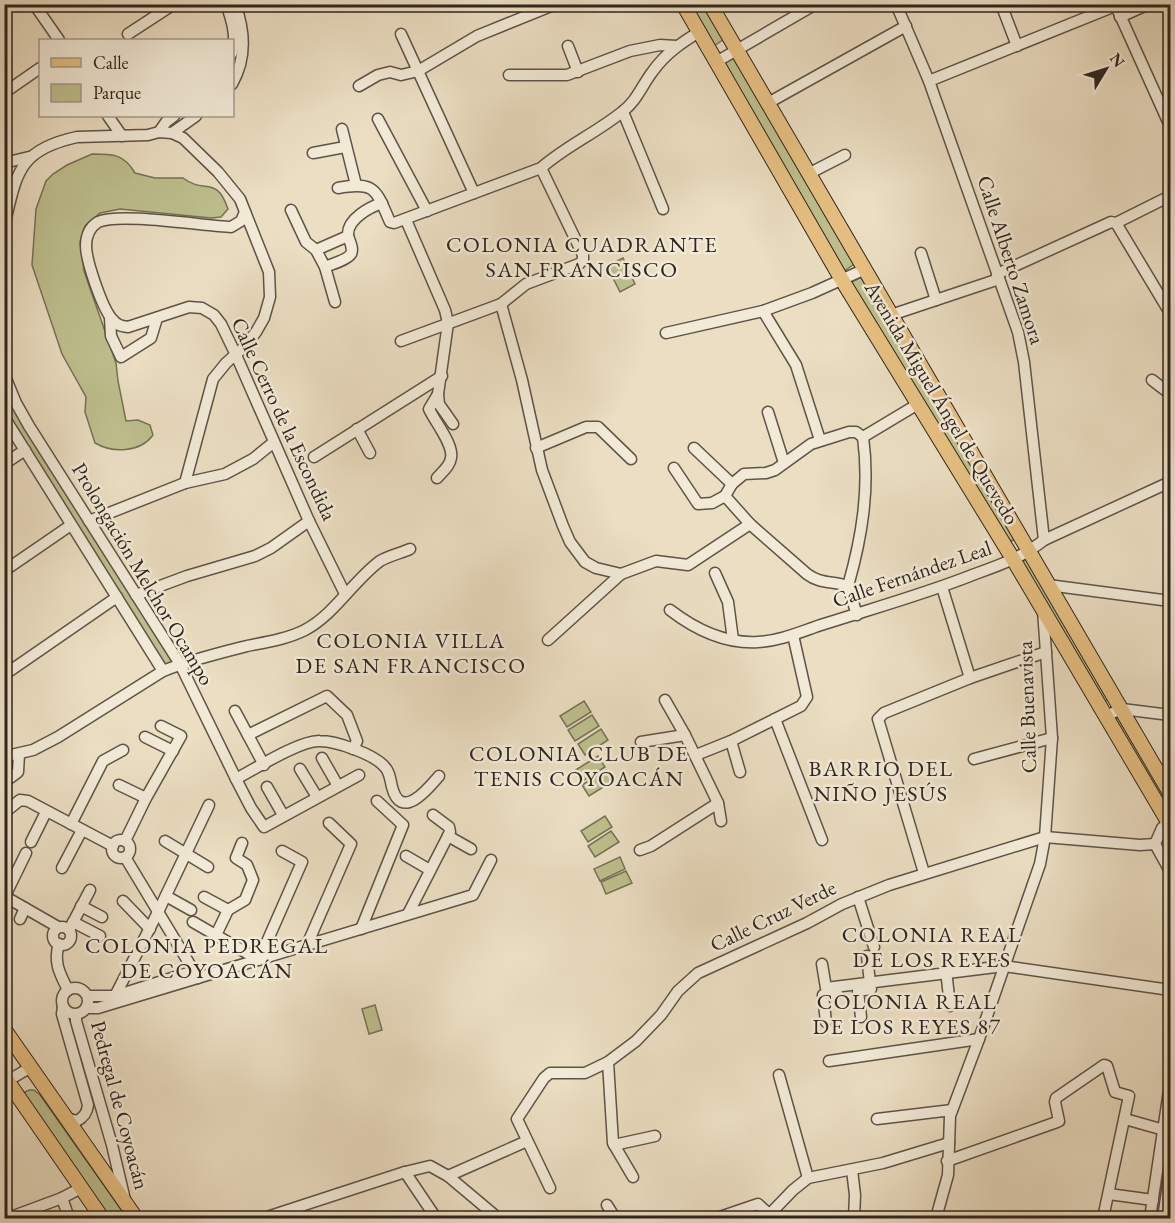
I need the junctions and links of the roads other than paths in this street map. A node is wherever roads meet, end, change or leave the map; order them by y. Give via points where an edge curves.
1 (34, 4) edge
2 (174, 4) edge
3 (226, 4) edge
4 (235, 4) edge
5 (556, 4) edge
6 (683, 4) edge
7 (710, 4) edge
8 (816, 4) edge
9 (896, 4) edge
10 (1001, 4) edge
11 (1149, 4) edge
12 (1115, 5) edge
13 (1120, 17) junction
14 (906, 26) junction
15 (699, 32) junction
16 (128, 34) dead end
17 (401, 34) dead end
18 (58, 39) edge
19 (568, 46) dead end
20 (676, 46) junction
21 (1017, 46) junction
22 (234, 48) edge
23 (737, 51) junction
24 (716, 62) junction
25 (39, 69) edge
26 (418, 70) junction
27 (578, 72) junction
28 (509, 75) dead end
29 (234, 81) edge
30 (929, 81) junction
31 (359, 86) dead end
32 (4, 93) edge
33 (768, 103) junction
34 (623, 112) junction
35 (109, 117) edge
36 (173, 117) edge
37 (195, 117) edge
38 (378, 119) dead end
39 (1170, 126) edge
40 (342, 129) dead end
41 (159, 132) junction
42 (172, 133) junction
43 (122, 136) junction
44 (345, 147) junction
45 (313, 153) dead end
46 (845, 155) dead end
47 (32, 156) junction
48 (4, 163) edge
49 (542, 168) junction
50 (808, 174) junction
51 (356, 185) junction
52 (338, 188) dead end
53 (4, 191) edge
54 (474, 193) junction
55 (1170, 196) edge
56 (382, 203) junction
57 (10, 204) junction
58 (663, 209) dead end
59 (291, 210) dead end
60 (427, 211) junction
61 (245, 212) junction
62 (406, 220) junction
63 (1116, 223) junction
64 (4, 226) edge
65 (348, 236) junction
66 (316, 249) junction
67 (921, 253) dead end
68 (325, 267) junction
69 (863, 270) junction
70 (998, 277) junction
71 (842, 280) junction
72 (936, 300) junction
73 (335, 302) dead end
74 (501, 304) junction
75 (763, 311) junction
76 (1170, 313) edge
77 (891, 315) junction
78 (110, 318) junction
79 (157, 318) junction
80 (448, 323) junction
81 (666, 333) dead end
82 (401, 342) dead end
83 (236, 355) junction
84 (4, 374) edge
85 (442, 376) junction
86 (1152, 380) dead end
87 (1170, 388) edge
88 (438, 394) junction
89 (918, 404) junction
90 (768, 412) dead end
91 (4, 417) edge
92 (453, 424) dead end
93 (357, 429) junction
94 (862, 437) junction
95 (820, 440) junction
96 (274, 442) junction
97 (536, 448) junction
98 (694, 448) dead end
99 (25, 450) junction
100 (370, 453) dead end
101 (314, 457) dead end
102 (631, 459) dead end
103 (4, 464) edge
104 (784, 464) junction
105 (674, 468) dead end
106 (437, 478) dead end
107 (1170, 482) edge
108 (185, 483) junction
109 (732, 484) junction
110 (725, 496) junction
111 (89, 520) junction
112 (309, 521) junction
113 (750, 524) junction
114 (71, 525) junction
115 (1044, 540) junction
116 (108, 549) junction
117 (410, 549) dead end
118 (1029, 552) junction
119 (91, 558) junction
120 (1013, 559) junction
121 (4, 571) edge
122 (715, 573) dead end
123 (621, 574) junction
124 (1048, 585) junction
125 (848, 586) junction
126 (942, 587) junction
127 (345, 594) junction
128 (136, 595) junction
129 (117, 597) junction
130 (1170, 601) edge
131 (670, 610) dead end
132 (1042, 610) junction
133 (857, 615) junction
134 (793, 635) junction
135 (548, 640) dead end
136 (733, 640) junction
137 (1046, 652) junction
138 (180, 664) junction
139 (163, 671) junction
140 (4, 675) edge
141 (970, 678) junction
142 (665, 700) dead end
143 (1122, 709) junction
144 (235, 711) dead end
145 (1170, 715) edge
146 (1105, 716) junction
147 (775, 719) junction
148 (161, 726) dead end
149 (248, 735) junction
150 (685, 735) junction
151 (145, 737) dead end
152 (1052, 738) junction
153 (641, 741) dead end
154 (731, 741) junction
155 (354, 749) junction
156 (123, 750) dead end
157 (173, 751) junction
158 (12, 753) edge
159 (696, 755) junction
160 (322, 758) dead end
161 (974, 759) dead end
162 (264, 765) junction
163 (300, 769) dead end
164 (740, 772) dead end
165 (359, 775) dead end
166 (4, 776) edge
167 (439, 776) dead end
168 (236, 779) junction
169 (119, 785) dead end
170 (338, 786) junction
171 (267, 787) dead end
172 (1170, 793) edge
173 (317, 797) junction
174 (146, 798) junction
175 (377, 801) dead end
176 (718, 803) junction
177 (209, 805) dead end
178 (46, 812) junction
179 (4, 813) edge
180 (283, 815) junction
181 (433, 815) dead end
182 (721, 821) dead end
183 (1170, 822) edge
184 (329, 823) dead end
185 (71, 824) junction
186 (82, 830) junction
187 (448, 836) junction
188 (1045, 837) junction
189 (822, 840) dead end
190 (125, 841) junction
191 (165, 841) dead end
192 (31, 842) dead end
193 (242, 843) dead end
194 (1155, 844) junction
195 (113, 846) junction
196 (471, 849) dead end
197 (640, 850) dead end
198 (282, 851) dead end
199 (26, 853) dead end
200 (186, 853) junction
201 (406, 856) dead end
202 (125, 857) junction
203 (490, 860) dead end
204 (208, 867) dead end
205 (62, 868) dead end
206 (430, 870) junction
207 (1170, 871) edge
208 (924, 873) junction
209 (90, 890) dead end
210 (166, 896) junction
211 (204, 897) dead end
212 (858, 897) junction
213 (6, 900) edge
214 (123, 901) dead end
215 (81, 906) junction
216 (25, 908) junction
217 (191, 910) dead end
218 (228, 910) junction
219 (158, 912) junction
220 (408, 914) junction
221 (40, 917) junction
222 (102, 917) dead end
223 (20, 919) dead end
224 (194, 922) dead end
225 (66, 926) junction
226 (35, 928) dead end
227 (150, 929) junction
228 (361, 929) junction
229 (216, 935) junction
230 (100, 936) dead end
231 (307, 945) junction
232 (259, 960) junction
233 (822, 964) dead end
234 (1004, 966) junction
235 (200, 975) junction
236 (1000, 978) junction
237 (947, 979) junction
238 (870, 983) junction
239 (68, 990) junction
240 (1170, 990) edge
241 (858, 991) junction
242 (115, 996) junction
243 (87, 1002) junction
244 (950, 1006) dead end
245 (63, 1007) junction
246 (76, 1015) junction
247 (861, 1017) dead end
248 (826, 1022) dead end
249 (4, 1029) edge
250 (980, 1039) junction
251 (829, 1061) dead end
252 (608, 1062) junction
253 (31, 1067) junction
254 (779, 1075) dead end
255 (6, 1080) edge
256 (1170, 1084) edge
257 (1169, 1101) edge
258 (952, 1110) junction
259 (66, 1118) junction
260 (877, 1119) dead end
261 (1125, 1119) junction
262 (1164, 1130) junction
263 (655, 1136) dead end
264 (527, 1141) junction
265 (949, 1143) junction
266 (614, 1145) junction
267 (947, 1161) junction
268 (852, 1170) junction
269 (1170, 1171) edge
270 (405, 1172) junction
271 (447, 1176) junction
272 (633, 1177) dead end
273 (808, 1178) junction
274 (81, 1188) junction
275 (550, 1188) dead end
276 (1109, 1194) junction
277 (62, 1198) junction
278 (1153, 1200) junction
279 (607, 1205) dead end
280 (127, 1206) junction
281 (768, 1216) edge
282 (8, 1218) edge
283 (69, 1218) edge
284 (102, 1218) edge
285 (136, 1218) edge
286 (264, 1218) edge
287 (436, 1218) edge
288 (498, 1218) edge
289 (615, 1218) edge
290 (717, 1218) edge
291 (854, 1218) edge
292 (936, 1218) edge
293 (1102, 1218) edge
294 (1150, 1218) edge
295 (1163, 1218) edge

1 - 18 street
2 - 16 street
3 - 22 street
4 - 29 street via 244,50
5 - 26 street via 477,36
6 - 15 main road, Avenida Miguel Ángel de Quevedo
7 - 23 main road, Avenida Miguel Ángel de Quevedo
8 - 23 street
9 - 14 street, Calle Alberto Zamora
10 - 21 street
11 - 13 street
12 - 13 street
12 - 21 street
13 - 39 street
14 - 30 street, Calle Alberto Zamora
14 - 33 street
15 - 20 street
15 - 24 main road, Avenida Miguel Ángel de Quevedo
17 - 26 street
19 - 27 street
20 - 27 street via 630,51
20 - 34 street
21 - 30 street
23 - 24 street
23 - 33 main road, Avenida Miguel Ángel de Quevedo
24 - 71 main road, Avenida Miguel Ángel de Quevedo
25 - 32 street
26 - 31 street via 378,75
26 - 54 street
27 - 28 street
30 - 70 street, Calle Alberto Zamora
33 - 50 main road, Avenida Miguel Ángel de Quevedo
34 - 49 street
34 - 58 street
35 - 43 street
36 - 41 street
37 - 42 street
38 - 60 street
40 - 44 street
41 - 42 street
41 - 43 street
42 - 61 street via 191,144 225,179
43 - 47 street via 77,137
44 - 45 street
44 - 51 street
46 - 50 street
47 - 48 street
47 - 57 street via 16,177
49 - 54 street
49 - 74 street via 583,260 526,284
50 - 69 main road, Avenida Miguel Ángel de Quevedo
51 - 52 street
51 - 56 street via 373,189
53 - 57 street
54 - 60 street
55 - 63 street
56 - 62 street via 392,223
56 - 65 street via 352,223
57 - 64 street
59 - 66 street via 306,242
60 - 62 street
61 - 78 street via 241,221 231,227 127,219 100,221 92,226 86,249
61 - 83 street via 269,272 270,297 256,332
62 - 80 street
63 - 70 street
63 - 76 street
65 - 66 street
65 - 68 street via 350,256
66 - 68 street
67 - 72 street
68 - 73 street
69 - 71 street
69 - 77 main road, Avenida Miguel Ángel de Quevedo
70 - 72 street
70 - 115 street, Calle Alberto Zamora via 1018,332 1024,362
71 - 75 street
71 - 89 main road, Avenida Miguel Ángel de Quevedo
72 - 77 street
74 - 80 street
74 - 97 street
75 - 81 street
75 - 95 street via 796,366
77 - 118 main road, Avenida Miguel Ángel de Quevedo
78 - 79 street, Calle Cerro de la Escondida via 119,326 128,327
78 - 79 street via 111,336 121,357 151,338
79 - 83 street, Calle Cerro de la Escondida via 189,307 202,308 221,324
80 - 82 street
80 - 85 street
83 - 96 street, Calle Cerro de la Escondida
83 - 108 street via 213,379
84 - 111 street, Prolongación Melchor Ocampo via 16,403
85 - 88 street
85 - 93 street
86 - 87 street via 1165,390
88 - 92 street via 439,404
88 - 106 street via 429,409 452,456
89 - 94 street
89 - 120 main road, Avenida Miguel Ángel de Quevedo
90 - 104 street
91 - 99 street, Prolongación Melchor Ocampo
93 - 100 street
93 - 101 street
94 - 95 street via 849,432
94 - 125 street via 866,488 859,548
95 - 104 street
96 - 108 street via 240,468
96 - 112 street, Calle Cerro de la Escondida
97 - 102 street via 586,427 598,427
97 - 123 street via 570,542 585,562
98 - 109 street
99 - 103 street
99 - 114 street, Prolongación Melchor Ocampo
104 - 109 street via 766,473 744,474
105 - 110 street via 698,504 712,503
107 - 115 street, Calle Fernández Leal
108 - 111 street
109 - 110 street
110 - 113 street
111 - 116 street, Prolongación Melchor Ocampo
112 - 127 street, Calle Cerro de la Escondida
112 - 128 street via 255,556
113 - 123 street via 688,565 656,561
113 - 125 street via 815,580
114 - 119 street, Prolongación Melchor Ocampo
114 - 121 street
115 - 118 street, Calle Fernández Leal
116 - 119 street
116 - 128 street, Prolongación Melchor Ocampo
117 - 127 street via 382,560
118 - 120 street, Calle Fernández Leal
118 - 124 main road, Avenida Miguel Ángel de Quevedo
119 - 129 street, Prolongación Melchor Ocampo
120 - 126 street, Calle Fernández Leal
120 - 132 main road, Avenida Miguel Ángel de Quevedo
122 - 136 street via 728,602
123 - 135 street
124 - 130 street
124 - 143 main road, Avenida Miguel Ángel de Quevedo
125 - 133 street
126 - 133 street, Calle Fernández Leal
126 - 141 street
127 - 138 street via 304,630
128 - 138 street, Prolongación Melchor Ocampo
129 - 139 street, Prolongación Melchor Ocampo
129 - 140 street
131 - 136 street, Calle Fernández Leal via 709,635
132 - 137 street, Calle Buenavista
132 - 146 main road, Avenida Miguel Ángel de Quevedo
133 - 134 street, Calle Fernández Leal
134 - 136 street, Calle Fernández Leal via 758,642
134 - 147 street via 806,702
137 - 141 street
137 - 152 street, Calle Buenavista
138 - 139 street
138 - 168 street, Prolongación Melchor Ocampo
139 - 158 street via 58,737 33,750
141 - 208 street via 884,713 878,719
142 - 150 street
143 - 145 street
143 - 146 street
143 - 172 main road, Avenida Miguel Ángel de Quevedo
144 - 149 street
146 - 183 main road, Avenida Miguel Ángel de Quevedo
147 - 154 street
147 - 189 street
148 - 157 street via 181,736
149 - 155 street via 327,696 347,715 357,741
149 - 162 street
150 - 153 street
150 - 159 street
151 - 157 street
152 - 161 street
152 - 188 street, Calle Buenavista
154 - 159 street
154 - 164 street
155 - 162 street via 320,741 304,743
155 - 167 street via 386,767 398,798 406,802 413,802
156 - 185 street via 103,761
157 - 174 street
158 - 166 street via 18,772 10,778
159 - 176 street
160 - 170 street
162 - 168 street
163 - 173 street
165 - 170 street
168 - 180 street, Prolongación Melchor Ocampo via 264,827
169 - 174 street
170 - 173 street
171 - 180 street
173 - 180 street
174 - 190 street
175 - 228 street via 403,825
176 - 182 street
176 - 197 street
177 - 200 street
178 - 179 street via 20,800
178 - 185 street
178 - 192 street
181 - 187 street via 449,827
183 - 194 street, Avenida Miguel Ángel de Quevedo
184 - 231 street via 351,844
185 - 186 street
186 - 195 street
186 - 205 street
187 - 196 street
187 - 206 street
188 - 194 street
188 - 208 street, Calle Cruz Verde
188 - 234 street, Calle Buenavista via 1040,864
190 - 195 street
190 - 202 street via 130,849
191 - 200 street
193 - 218 street via 236,858 247,865 253,880 245,900
194 - 207 street
195 - 202 street via 115,855
198 - 232 street via 302,862
199 - 213 street
200 - 204 street
200 - 210 street
201 - 206 street
202 - 219 street
203 - 220 street, Pedregal de Coyoacán via 473,895
206 - 220 street
208 - 212 street, Calle Cruz Verde
209 - 215 street
210 - 217 street
210 - 219 street
211 - 218 street
212 - 238 street via 870,952
212 - 252 street, Calle Cruz Verde via 698,973 636,1041
213 - 216 street
214 - 227 street
215 - 222 street
215 - 225 street
216 - 221 street
216 - 223 street
218 - 229 street
219 - 227 street
219 - 235 street
220 - 228 street, Pedregal de Coyoacán
221 - 225 street
221 - 226 street
224 - 229 street
225 - 230 street
225 - 239 street via 71,934 69,941 58,944 55,959
227 - 242 street
228 - 231 street, Pedregal de Coyoacán
229 - 232 street
231 - 232 street, Pedregal de Coyoacán
232 - 235 street, Pedregal de Coyoacán
233 - 238 street via 826,988
234 - 236 street, Calle Buenavista
234 - 238 street
234 - 240 street
235 - 242 street, Pedregal de Coyoacán
235 - 243 street, Pedregal de Coyoacán via 98,1008
236 - 237 street via 991,974
236 - 250 street, Calle Buenavista
237 - 241 street
237 - 244 street
239 - 243 street via 79,988
239 - 245 street via 63,994
241 - 247 street
241 - 248 street via 823,995
242 - 243 street, Pedregal de Coyoacán
243 - 246 street
245 - 246 street
245 - 259 street, Pedregal de Coyoacán via 88,1105 83,1118
246 - 280 street, Pedregal de Coyoacán
249 - 253 main road
250 - 251 street
250 - 258 street, Calle Buenavista
252 - 264 street, Calle Cruz Verde via 585,1072 550,1073 517,1119
252 - 266 street
253 - 255 street
253 - 259 main road
254 - 273 street
255 - 274 main road
256 - 257 street
257 - 262 street
258 - 260 street
258 - 265 street, Calle Buenavista
259 - 280 main road
261 - 262 street
261 - 267 street via 1129,1095 1115,1092 1109,1069 1104,1065 1056,1098 1059,1121
261 - 276 street
262 - 278 street
263 - 266 street
264 - 271 street
264 - 275 street
265 - 267 street, Calle Buenavista
265 - 268 street
266 - 272 street
267 - 292 street, Calle Buenavista via 948,1175
268 - 273 street
268 - 291 street
269 - 295 street
270 - 271 street via 430,1166
270 - 286 street
270 - 287 street
271 - 288 street
273 - 281 street
274 - 277 street
274 - 284 main road
276 - 278 street
276 - 293 street
277 - 282 street
277 - 283 street
278 - 294 street
279 - 289 street
280 - 285 main road
281 - 290 street via 759,1204

